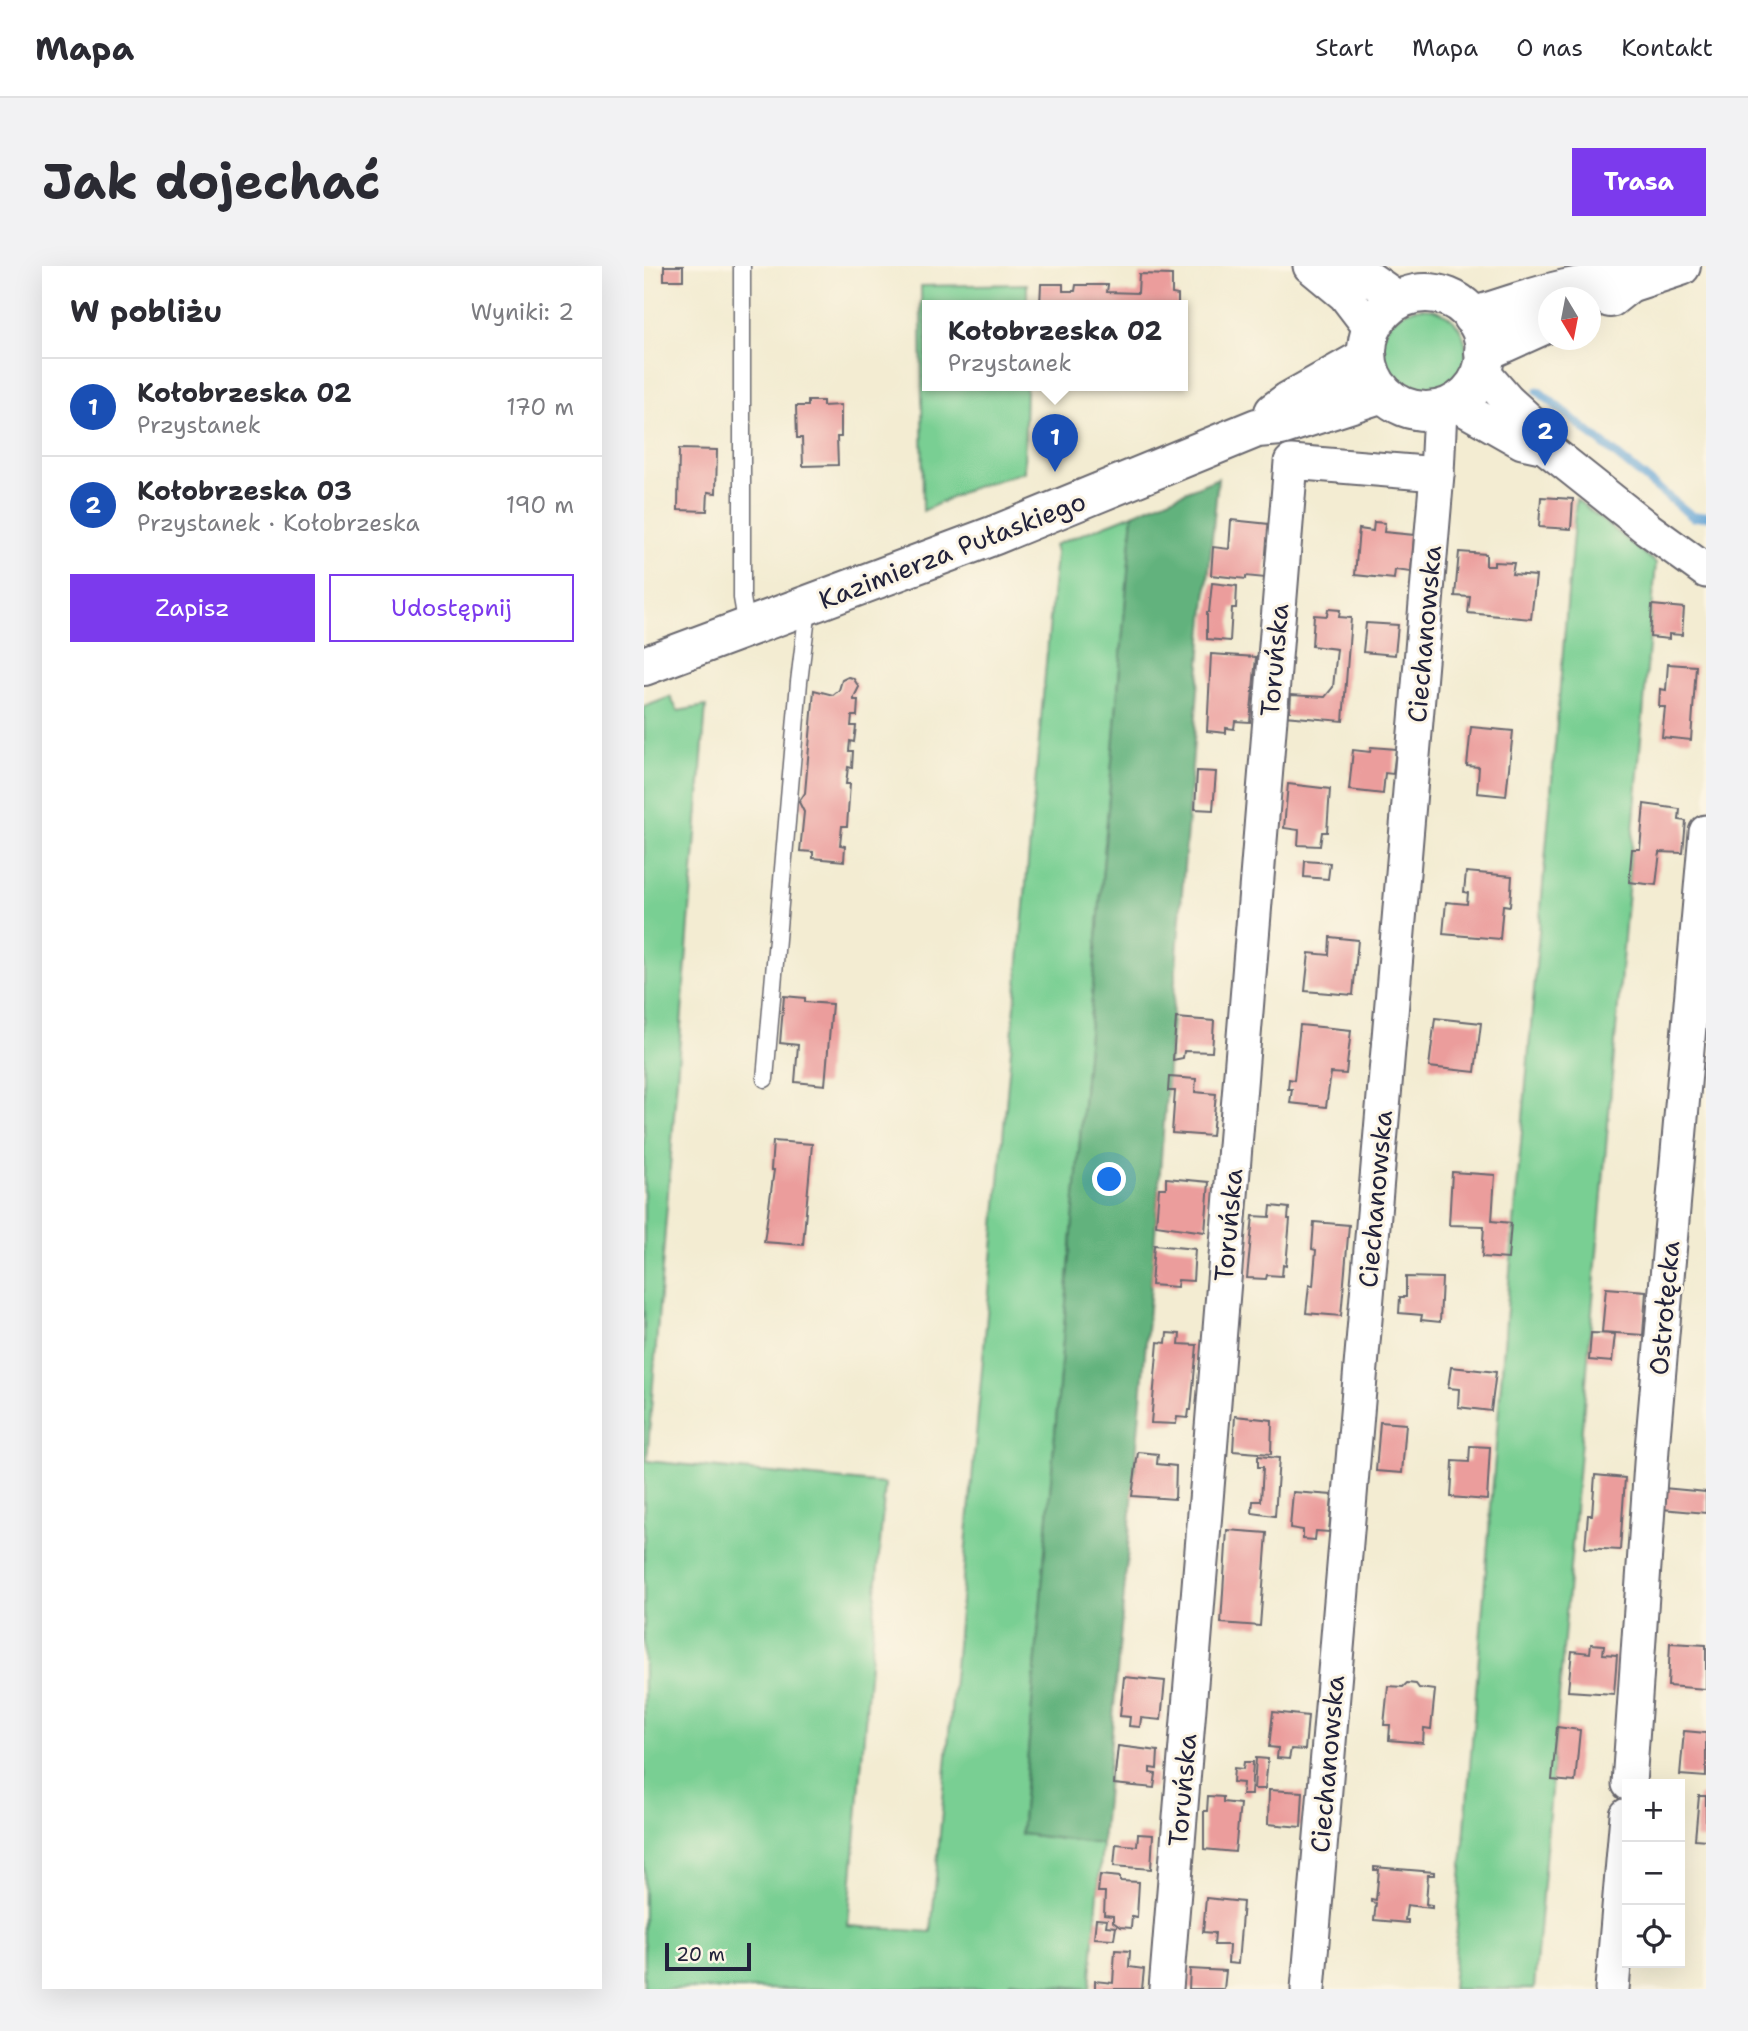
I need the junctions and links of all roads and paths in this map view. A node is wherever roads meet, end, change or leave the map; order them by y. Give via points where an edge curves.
1 (742, 266) edge
2 (1310, 266) edge
3 (1352, 266) edge
4 (1681, 266) edge
5 (1629, 283) junction
6 (1399, 299) junction
7 (1601, 303) edge
8 (1538, 327) edge
9 (1369, 343) junction
10 (1480, 347) junction
11 (1383, 393) junction
12 (1447, 406) junction
13 (1257, 428) junction
14 (1545, 447) junction
15 (1437, 474) junction
16 (1706, 571) edge
17 (808, 605) junction
18 (748, 629) junction
19 (644, 666) edge
20 (1706, 832) edge
21 (765, 1079) dead end
22 (1629, 1779) edge
23 (1625, 1842) edge
24 (1166, 1989) edge
25 (1308, 1989) edge
26 (1612, 1989) edge

1 - 18 lane via 742,598
2 - 9 street via 1345,295
3 - 6 street
4 - 5 main road
5 - 7 main road
5 - 10 main road via 1568,287
6 - 9 main road via 1384,310
6 - 10 main road via 1427,293 1456,301
8 - 10 main road
9 - 11 main road via 1374,381
9 - 13 main road, Kazimierza Pułaskiego
10 - 12 main road via 1467,394
10 - 14 street via 1508,401 1531,422
11 - 12 main road via 1409,409
11 - 13 main road, Kazimierza Pułaskiego via 1281,426
12 - 14 street via 1522,442
12 - 15 street, Ciechanowska
13 - 17 main road, Kazimierza Pułaskiego
14 - 16 street
15 - 24 street, Toruńska via 1291,462
15 - 25 street, Ciechanowska
17 - 18 main road, Kazimierza Pułaskiego
17 - 21 lane
18 - 19 main road, Kazimierza Pułaskiego
20 - 22 street, Ostrołęcka via 1653,1436
23 - 26 street

